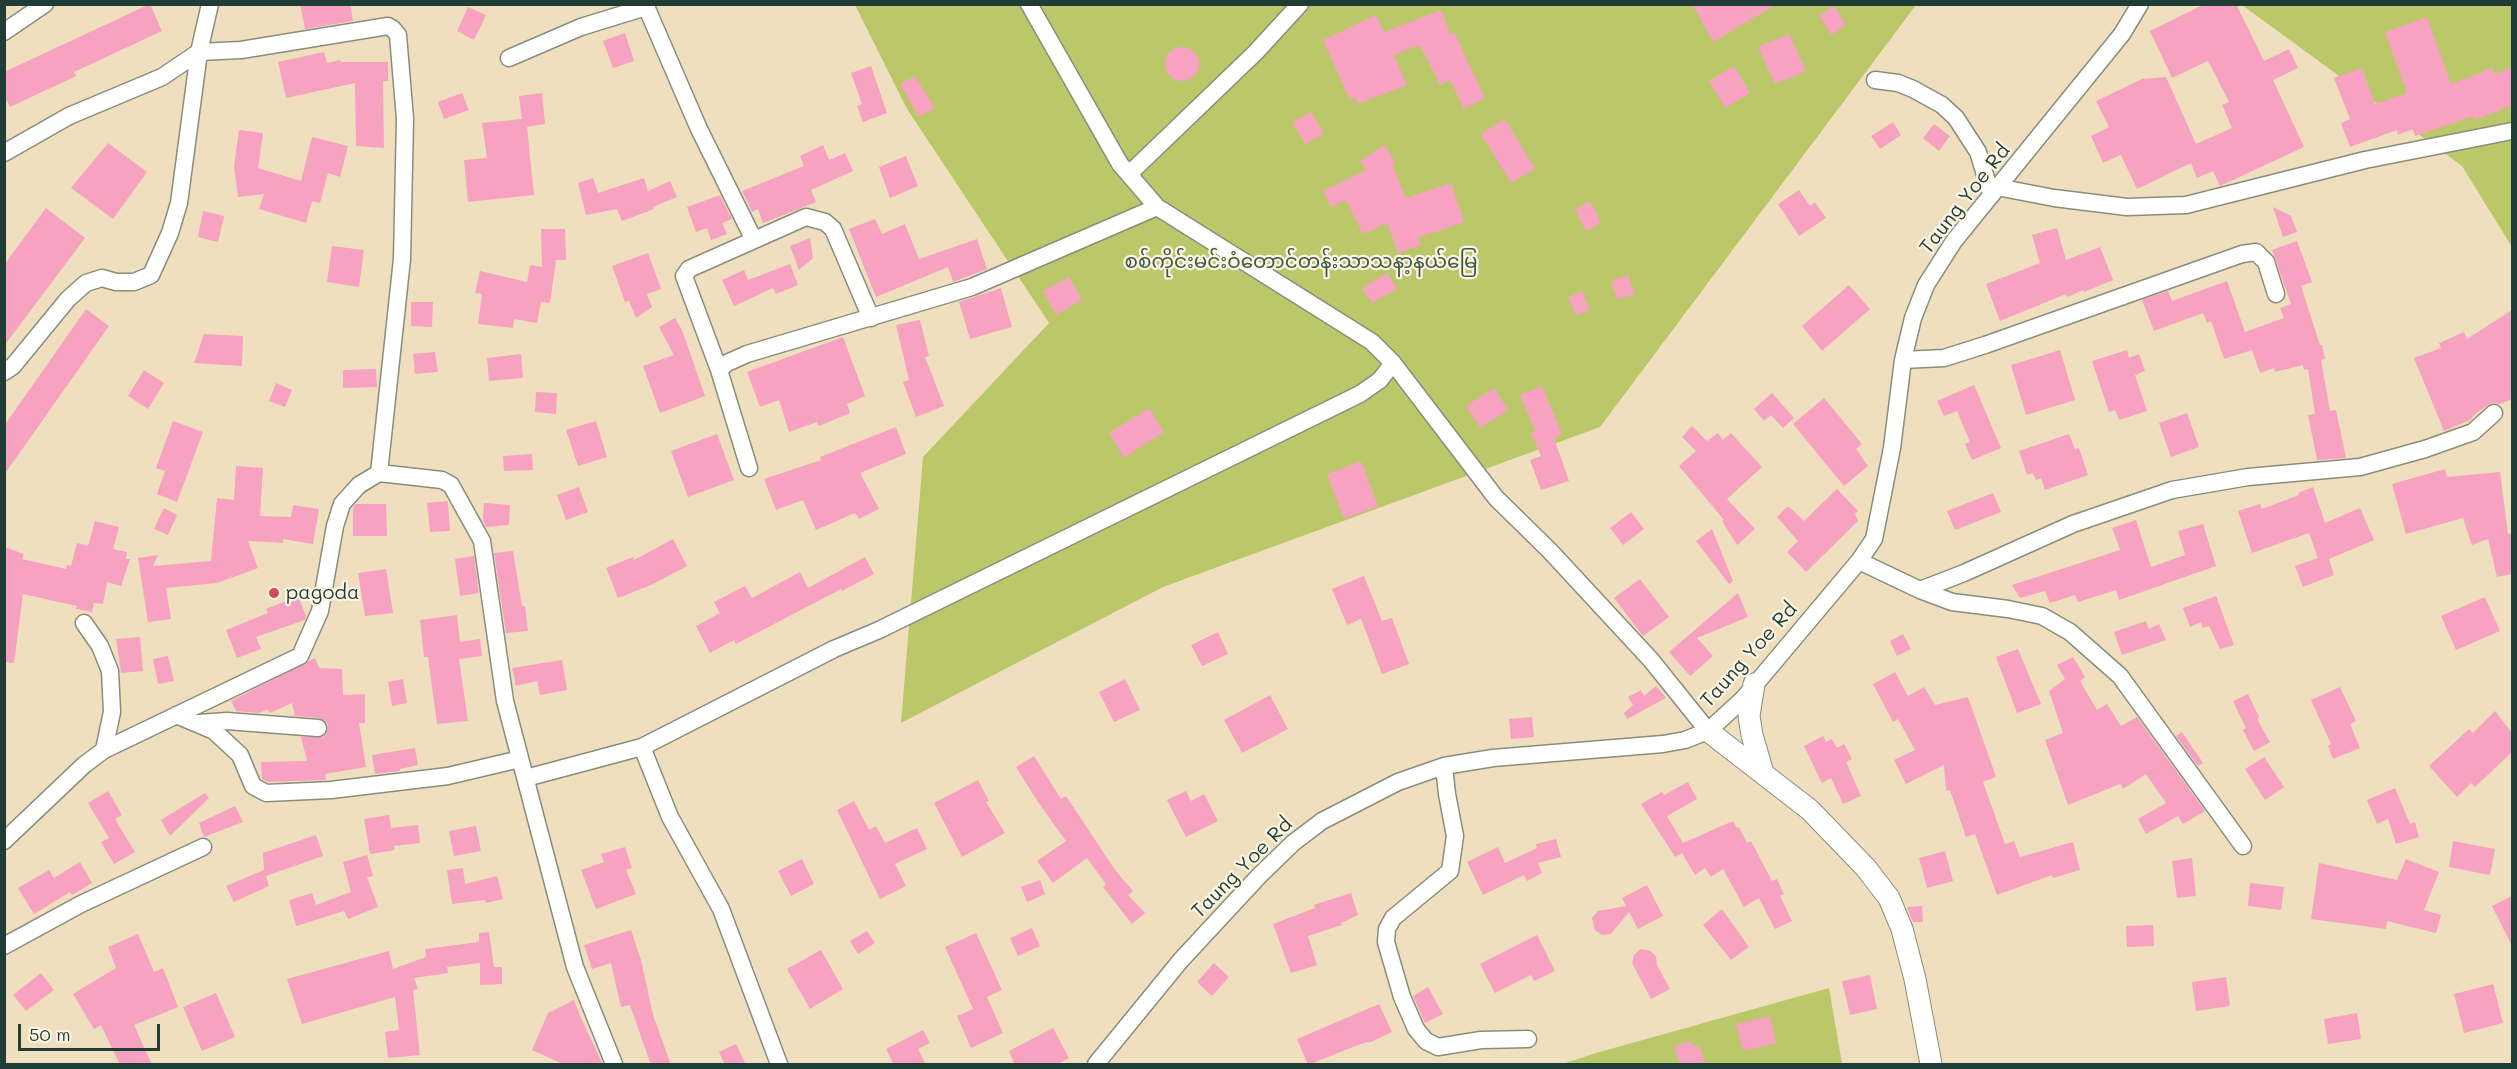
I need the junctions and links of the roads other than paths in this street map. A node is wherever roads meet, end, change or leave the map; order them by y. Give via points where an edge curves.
1 (45, 4) edge
2 (210, 4) edge
3 (1029, 4) edge
4 (1300, 4) edge
5 (2140, 4) edge
6 (645, 6) edge
7 (4, 32) edge
8 (199, 52) junction
9 (509, 58) dead end
10 (1875, 80) dead end
11 (2512, 131) edge
12 (4, 153) edge
13 (1129, 174) junction
14 (1994, 191) junction
15 (1157, 207) junction
16 (754, 240) junction
17 (2276, 294) dead end
18 (871, 318) junction
19 (1903, 360) junction
20 (1392, 363) junction
21 (720, 370) junction
22 (4, 372) edge
23 (2494, 412) dead end
24 (749, 468) dead end
25 (379, 473) junction
26 (1859, 561) junction
27 (1920, 590) junction
28 (84, 623) dead end
29 (1754, 684) junction
30 (176, 715) junction
31 (195, 723) junction
32 (318, 728) dead end
33 (1708, 731) junction
34 (642, 747) junction
35 (105, 750) junction
36 (520, 759) junction
37 (1444, 766) junction
38 (1763, 773) junction
39 (526, 778) junction
40 (4, 841) edge
41 (2243, 846) dead end
42 (203, 847) dead end
43 (4, 946) edge
44 (1528, 1039) dead end
45 (614, 1065) edge
46 (780, 1065) edge
47 (1096, 1065) edge
48 (1931, 1065) edge

1 - 7 street
2 - 8 street
3 - 13 street
4 - 13 street via 1255,53
5 - 14 street, Taung Yoe Rd via 2122,34
6 - 9 street via 581,27
6 - 16 street
8 - 12 street via 162,77 69,116
8 - 22 street via 179,203 151,275 134,282 102,278 86,283
8 - 25 street via 241,50 388,26 398,35 405,119 402,259
10 - 14 street via 1913,89 1956,118 1978,152
11 - 14 street via 2365,160 2186,205 2127,207
13 - 15 street
14 - 19 street, Taung Yoe Rd via 1954,241 1926,285
15 - 18 street via 972,287
15 - 20 street via 1372,342
16 - 18 street via 806,217 825,222 833,229
16 - 21 street via 689,269 684,276
17 - 19 street via 2266,262 2256,252 2242,254 1944,358
18 - 21 street via 747,354
19 - 26 street, Taung Yoe Rd via 1879,523 1874,539
20 - 33 street via 1496,498 1651,660
20 - 34 street via 1380,380 1331,408 834,649
21 - 24 street
23 - 27 street via 2473,432 2360,467 2248,477 2172,490 2073,524
25 - 30 street via 360,485 342,504 320,611 300,657
25 - 36 street via 442,480 451,485 482,541 505,701
26 - 27 street
26 - 29 street, Taung Yoe Rd
27 - 41 street via 1952,602 2042,616 2070,632 2120,676
28 - 35 street via 100,646 110,671 112,712
29 - 33 street, Taung Yoe Rd
29 - 38 street via 1749,716
30 - 31 street
30 - 35 street
31 - 32 street via 226,720
31 - 36 street via 214,731 240,755 253,786 266,794 448,777
33 - 37 street, Taung Yoe Rd via 1663,744 1524,754
33 - 38 street
34 - 39 street
34 - 46 street via 670,817 721,909
35 - 40 street
36 - 39 street
37 - 44 street via 1455,836 1450,871 1387,928 1386,942 1402,997 1416,1029 1425,1041 1438,1047 1481,1040
37 - 47 street, Taung Yoe Rd via 1358,801 1293,843 1181,960
38 - 48 street via 1810,810 1889,898 1915,979
39 - 45 street via 575,968
42 - 43 street via 81,904

